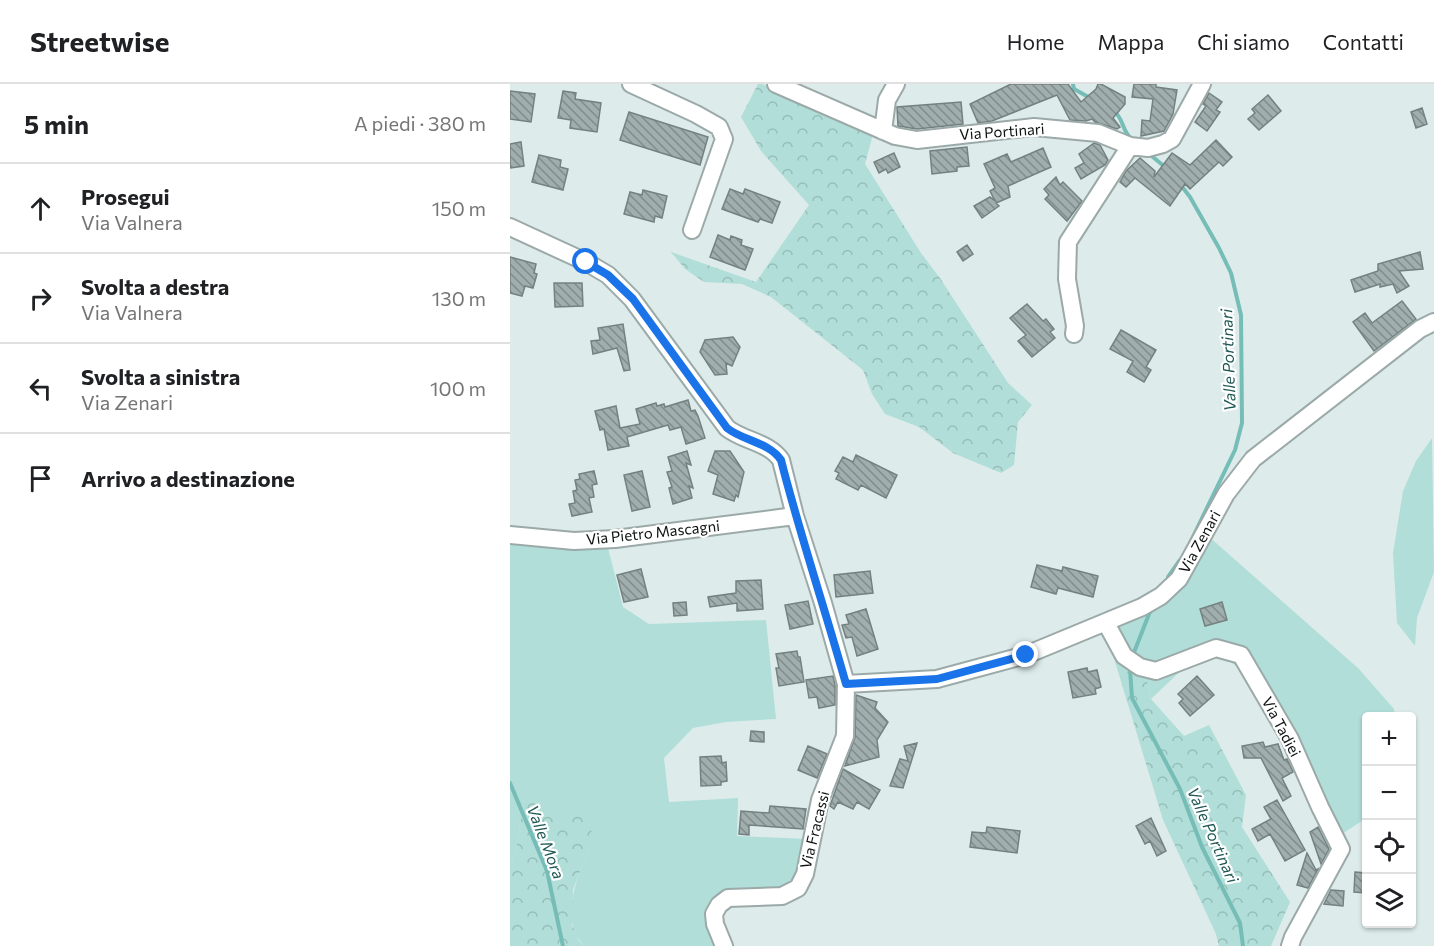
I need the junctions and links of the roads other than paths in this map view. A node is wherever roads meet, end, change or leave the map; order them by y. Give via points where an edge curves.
1 (631, 84) edge
2 (776, 84) edge
3 (896, 84) edge
4 (1202, 84) edge
5 (883, 131) junction
6 (1130, 146) junction
7 (510, 227) edge
8 (692, 230) dead end
9 (1434, 322) edge
10 (1074, 334) dead end
11 (795, 516) junction
12 (510, 535) edge
13 (1106, 623) junction
14 (846, 684) junction
15 (724, 946) edge
16 (1290, 946) edge

1 - 8 street via 719,127 724,139
2 - 5 street, Via Portinari
3 - 5 street via 887,100
4 - 6 street, Via Portinari via 1172,139 1148,148
5 - 6 street, Via Portinari via 917,140 1034,127 1098,134
6 - 10 street via 1068,242 1067,279
7 - 11 street, Via Fracassi via 586,262 608,275 633,299 727,428 777,453
9 - 13 street, Via Zenari via 1253,459 1226,494 1179,579 1151,603
11 - 12 street, Via Pietro Mascagni via 615,539 574,541
11 - 14 street, Via Fracassi
13 - 14 street, Via Zenari via 1026,655 937,679
13 - 16 street, Via Tadiei via 1124,656 1140,667 1156,671 1216,648 1241,655 1290,739 1341,849
14 - 15 street, Via Fracassi via 845,736 820,800 805,874 798,888 782,896 728,898 719,905 714,914 715,924

